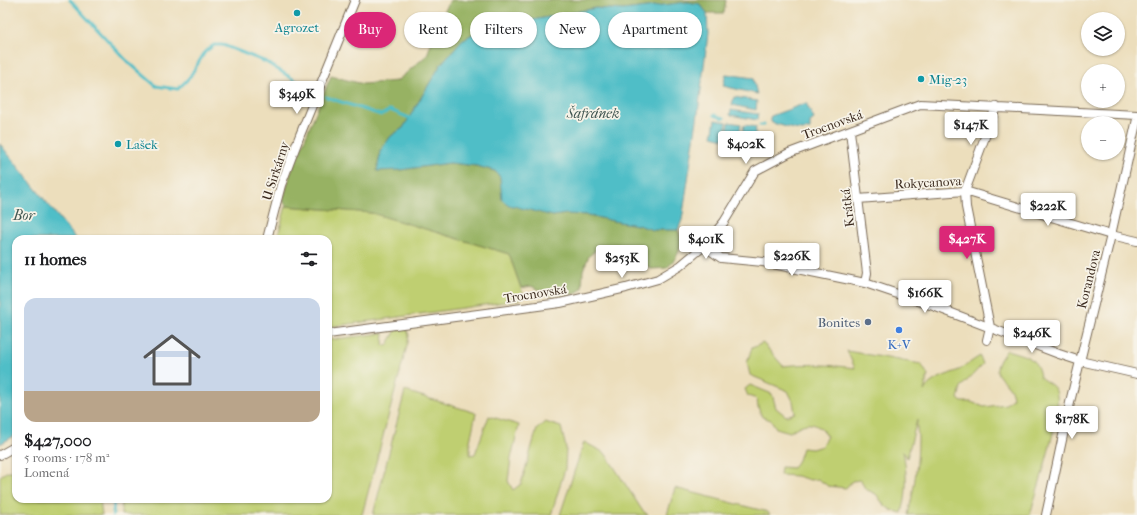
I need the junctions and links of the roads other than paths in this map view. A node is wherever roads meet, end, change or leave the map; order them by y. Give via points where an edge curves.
1 (355, 0) edge
2 (996, 107) junction
3 (1137, 115) edge
4 (1137, 119) edge
5 (850, 130) junction
6 (965, 191) junction
7 (858, 199) junction
8 (268, 235) edge
9 (1111, 235) junction
10 (1137, 241) edge
11 (704, 246) junction
12 (865, 283) junction
13 (990, 327) junction
14 (332, 333) edge
15 (987, 340) dead end
16 (1080, 361) junction
17 (1137, 374) edge
18 (12, 448) edge
19 (0, 455) edge
20 (1046, 515) edge

1 - 8 street, U Sirkárny via 281,185
2 - 3 street, Trocnovská
2 - 5 street, Trocnovská via 920,104
2 - 6 street
4 - 9 street, Korandova
5 - 7 street, Krátká
5 - 11 street, Trocnovská via 789,153 755,171 724,222
6 - 7 street, Rokycanova
6 - 9 street, Rokycanova
6 - 13 street
7 - 12 street, Krátká via 867,273
9 - 10 street, Rokycanova
9 - 16 street, Korandova
11 - 12 street via 721,258 763,262
11 - 14 street, Trocnovská via 680,266 658,279 626,288 560,303
12 - 13 street
13 - 15 street
13 - 16 street
16 - 17 street
16 - 20 street, Korandova
18 - 19 street

